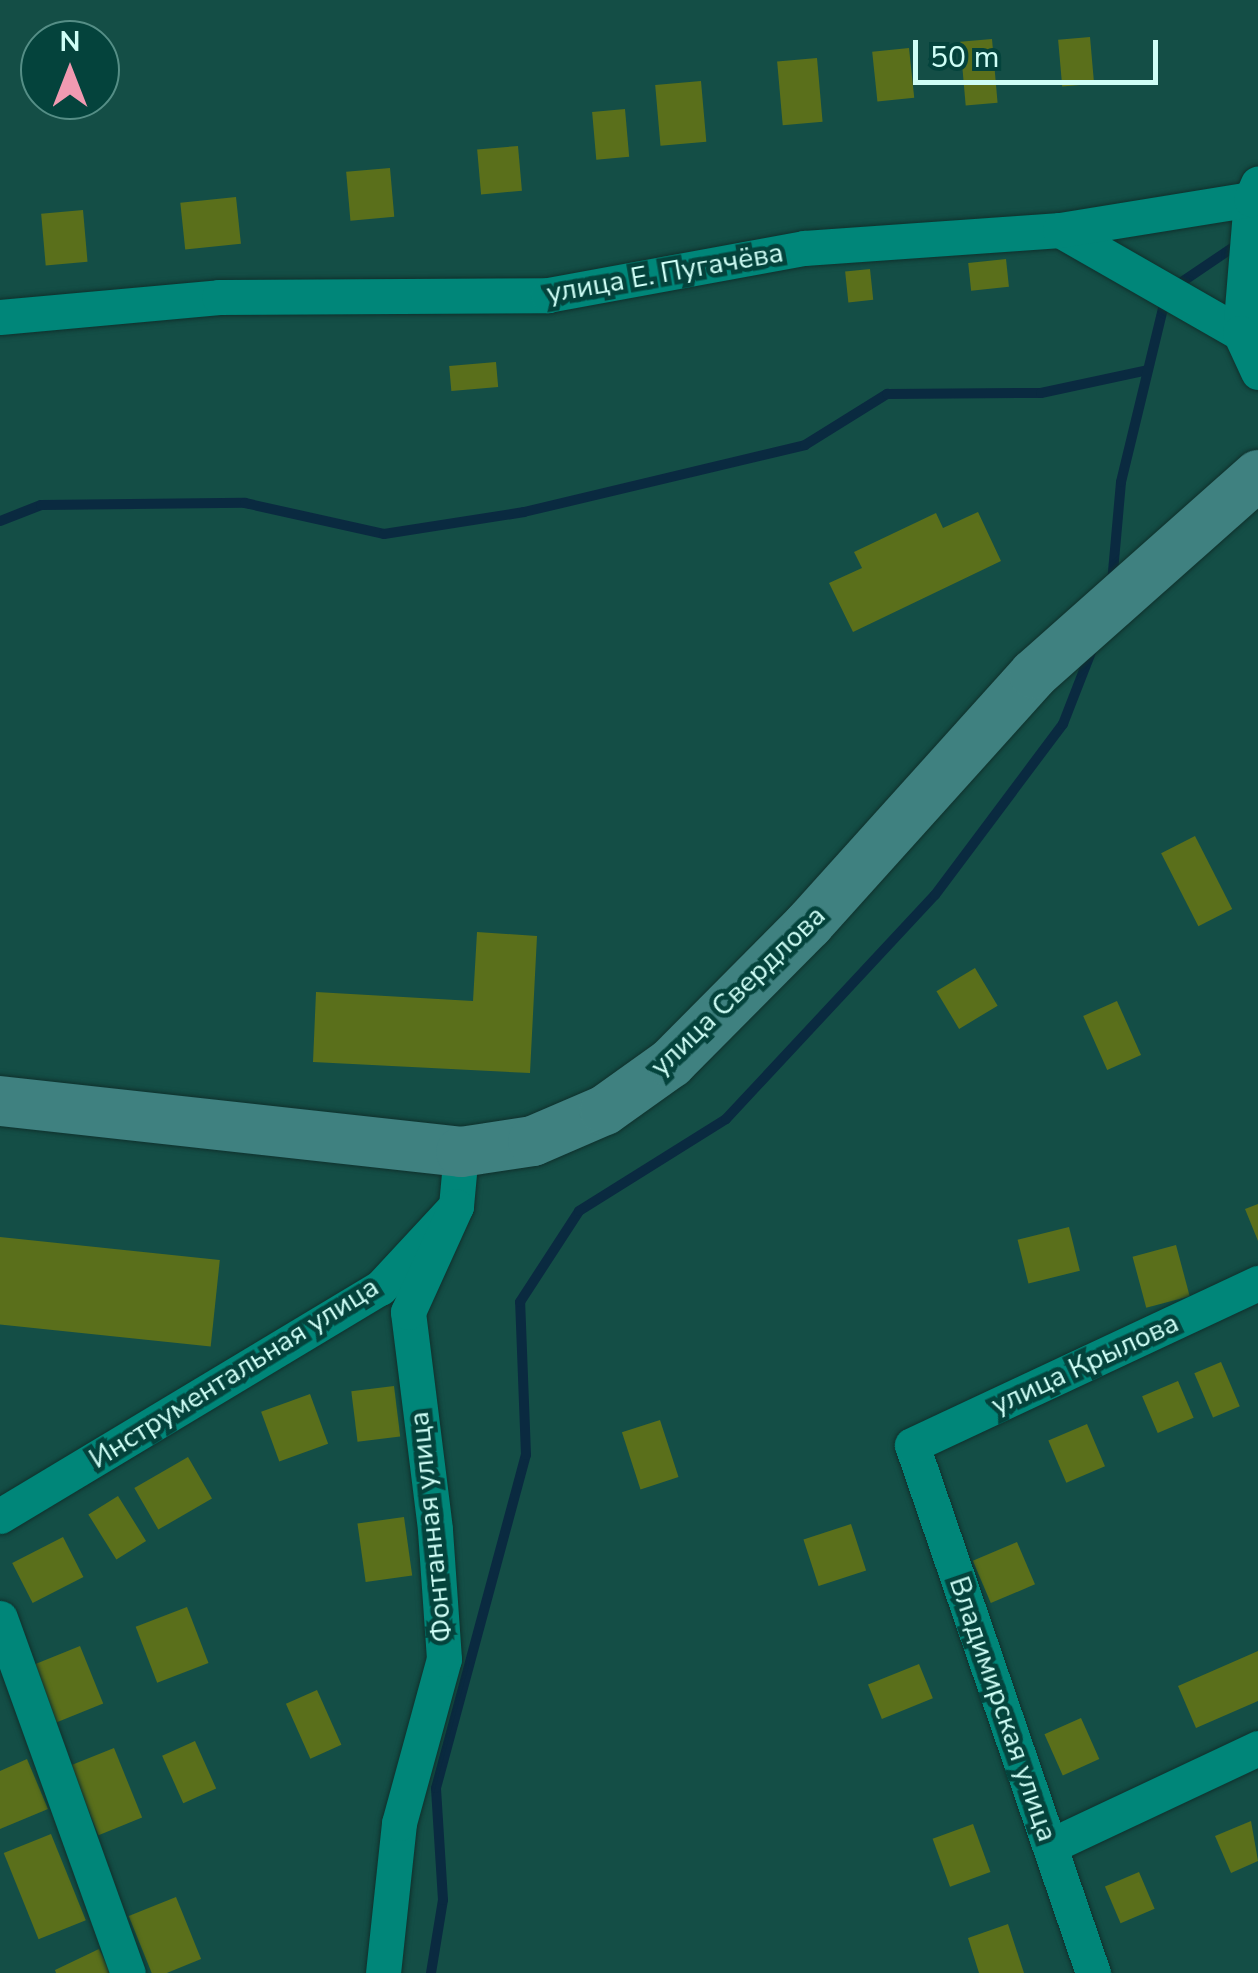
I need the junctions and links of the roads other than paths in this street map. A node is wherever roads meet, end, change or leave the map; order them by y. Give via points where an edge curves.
1 (1254, 191) edge
2 (1060, 230) junction
3 (0, 317) edge
4 (1240, 333) junction
5 (1258, 372) edge
6 (1258, 475) edge
7 (0, 1100) edge
8 (461, 1152) junction
9 (456, 1206) junction
10 (1258, 1283) edge
11 (912, 1444) joint
12 (0, 1516) edge
13 (0, 1618) edge
14 (1258, 1748) edge
15 (1050, 1846) junction
16 (128, 1973) edge
17 (383, 1973) edge
18 (1094, 1973) edge

1 - 2 street, улица Е. Пугачёва
1 - 4 street
2 - 3 street, улица Е. Пугачёва via 804,248 548,296 218,297
2 - 4 street
4 - 5 street
6 - 8 main road, улица Свердлова via 1034,674 809,924 672,1063 605,1110 551,1133
7 - 8 main road, улица Свердлова
8 - 9 street
9 - 12 street, Инструментальная улица via 380,1288
9 - 17 street, Фонтанная улица via 408,1312 444,1659 399,1823
10 - 11 street, улица Крылова
11 - 15 street, Владимирская улица
13 - 16 street
14 - 15 street
15 - 18 street, Владимирская улица

